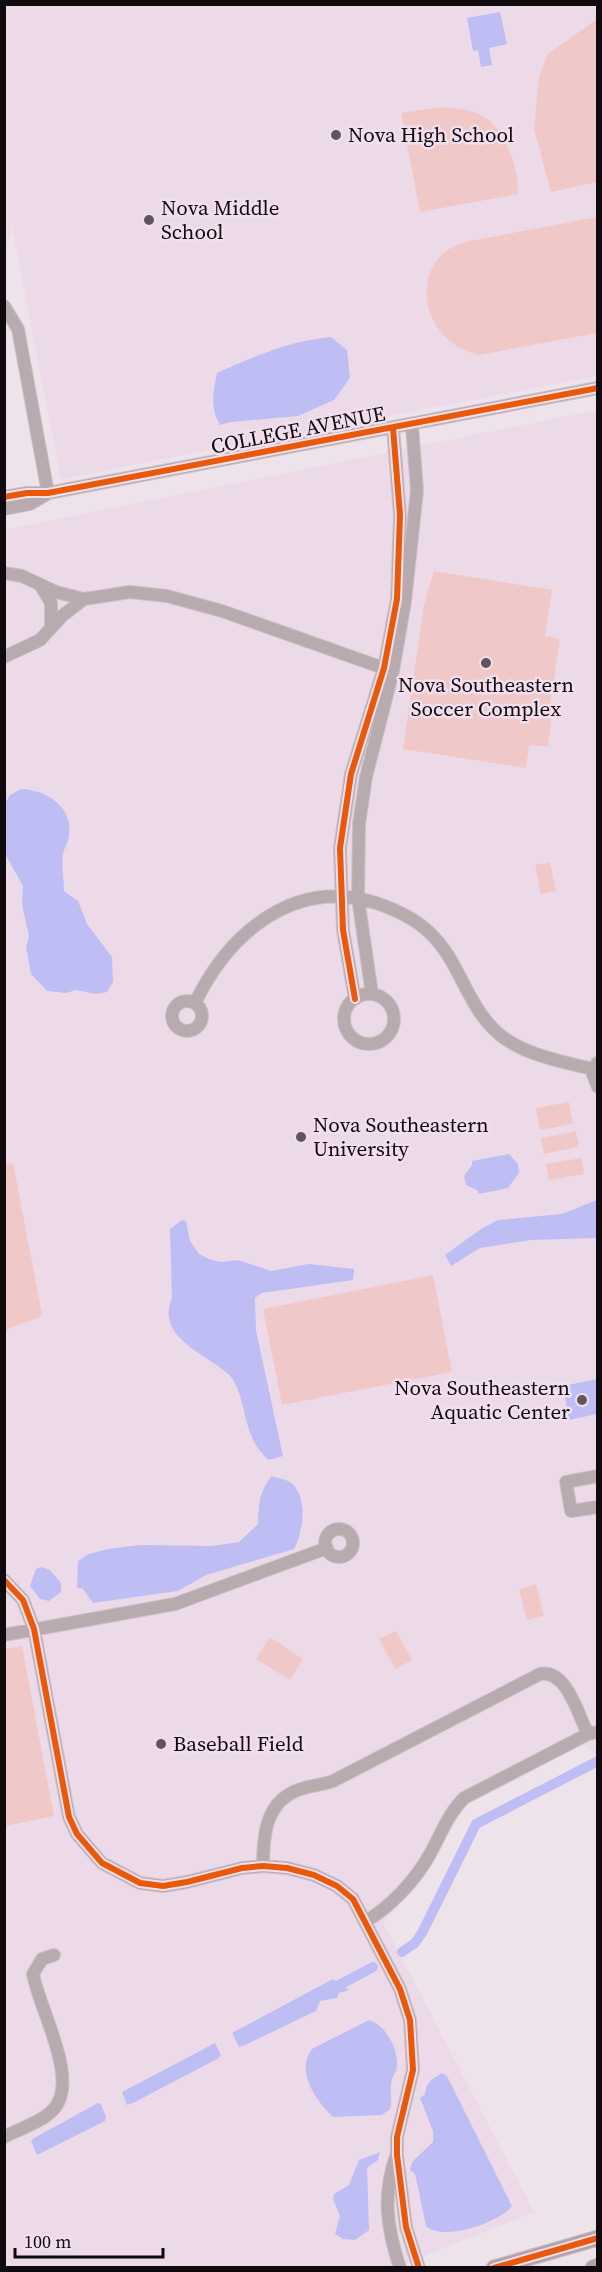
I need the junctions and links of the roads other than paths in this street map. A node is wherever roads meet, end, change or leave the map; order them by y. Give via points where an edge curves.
1 (4, 306) edge
2 (597, 388) edge
3 (412, 424) junction
4 (393, 428) junction
5 (48, 493) junction
6 (4, 497) edge
7 (4, 509) edge
8 (400, 515) junction
9 (415, 516) junction
10 (4, 573) edge
11 (40, 585) junction
12 (84, 599) junction
13 (51, 626) junction
14 (4, 657) edge
15 (389, 670) junction
16 (340, 897) junction
17 (358, 898) junction
18 (372, 994) junction
19 (355, 999) junction
20 (195, 1003) dead end
21 (595, 1066) edge
22 (597, 1087) edge
23 (597, 1476) edge
24 (597, 1507) edge
25 (327, 1548) dead end
26 (4, 1580) edge
27 (34, 1629) junction
28 (4, 1635) edge
29 (593, 1733) edge
30 (262, 1866) junction
31 (365, 1922) junction
32 (54, 1955) dead end
33 (4, 2137) edge
34 (397, 2155) junction
35 (597, 2238) edge
36 (400, 2268) edge
37 (419, 2268) edge
38 (494, 2268) edge

1 - 5 street via 18,329
2 - 3 street, COLLEGE AVENUE
3 - 4 street, COLLEGE AVENUE
3 - 9 street
4 - 5 street, COLLEGE AVENUE
4 - 8 street
5 - 6 street, COLLEGE AVENUE
5 - 7 street, COLLEGE AVENUE via 30,504
8 - 9 street
8 - 15 street
9 - 15 street via 399,645
10 - 11 street
11 - 12 street
11 - 13 street via 51,603
12 - 13 street
12 - 15 street via 130,592 167,596 222,611
13 - 14 street via 40,640
15 - 16 street via 348,787 340,848
15 - 17 street via 359,824
16 - 17 street
16 - 19 street
16 - 20 street via 293,904 262,920 226,951
17 - 18 street
17 - 21 street via 391,908 423,927 453,962 475,1009 502,1036 537,1053
18 - 19 street
18 - 19 street via 386,1001 394,1014 388,1036 376,1044 360,1043 348,1033 344,1018
21 - 22 street
23 - 24 street via 566,1482 571,1511
25 - 27 street via 174,1604
26 - 27 street via 23,1600
27 - 28 street
27 - 30 street via 64,1797 77,1834 93,1854 140,1883 163,1886
29 - 30 street via 560,1680 540,1674 333,1781 286,1796 265,1825
29 - 31 street via 464,1798 450,1814 418,1872 391,1902
30 - 31 street via 314,1875 337,1886 353,1899
31 - 34 street via 400,1989 410,2020 413,2070 397,2137
32 - 33 street via 42,1959 33,1974 64,2073 62,2093 52,2111
34 - 36 street via 386,2207 387,2225
34 - 37 street via 406,2227
35 - 38 main road

